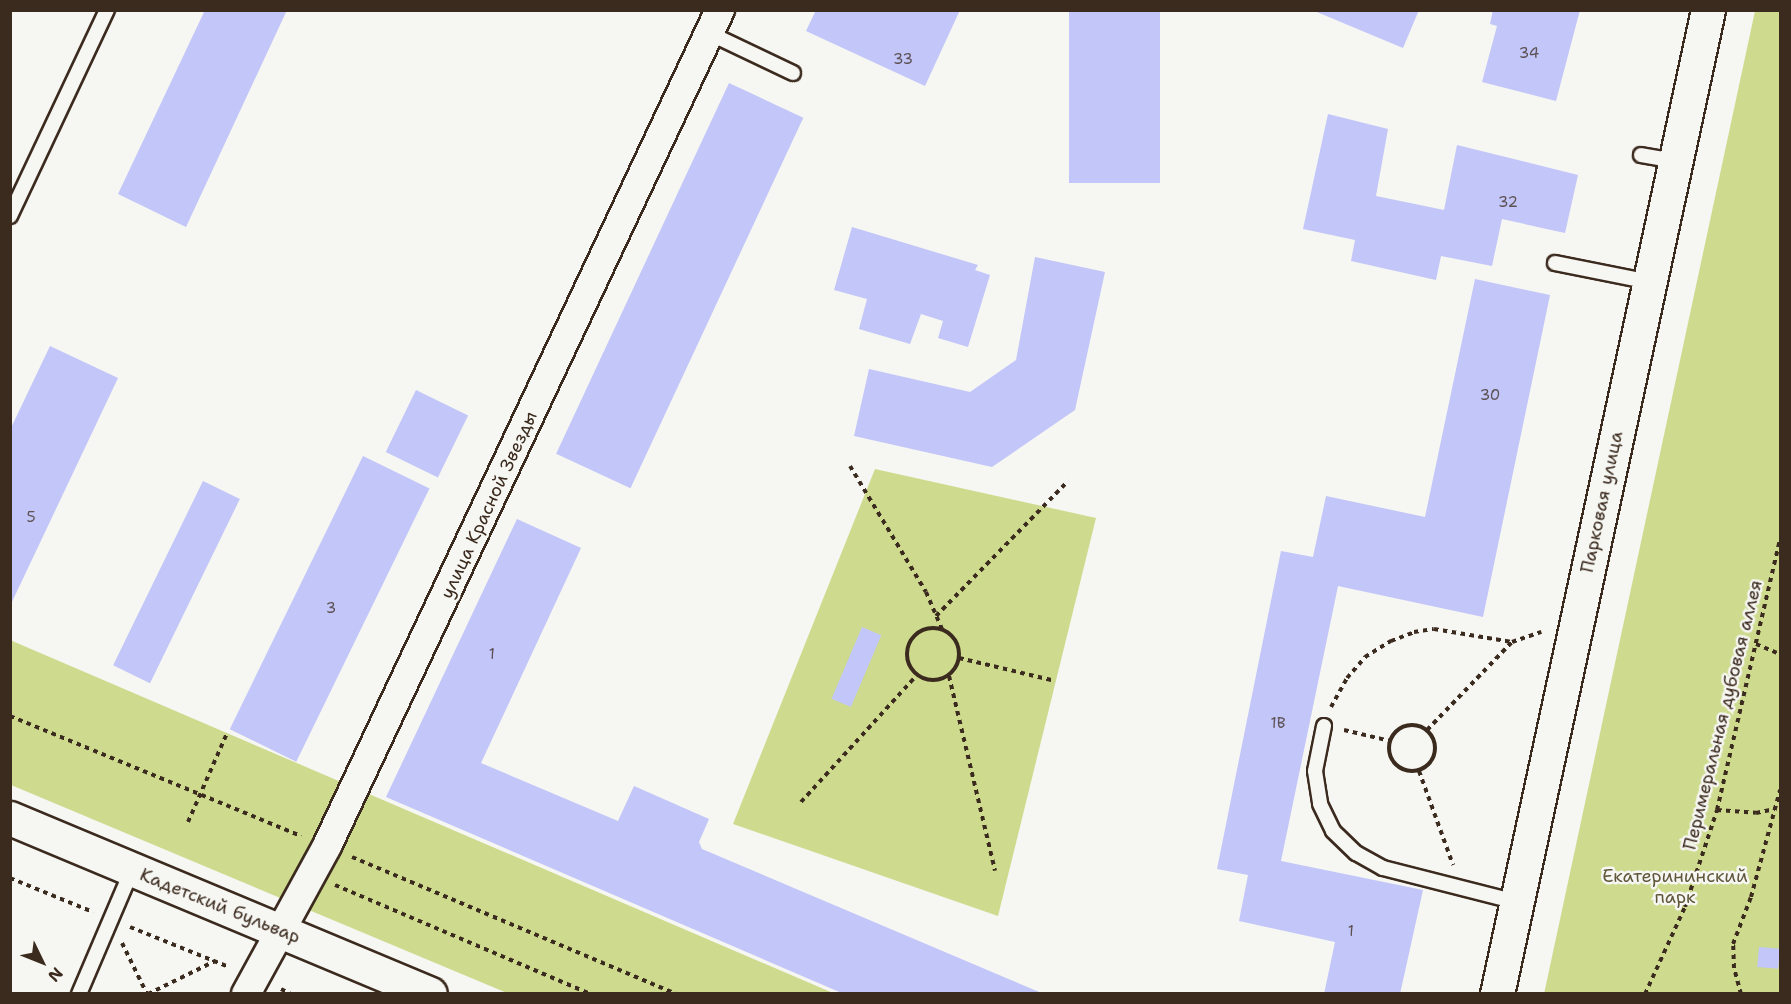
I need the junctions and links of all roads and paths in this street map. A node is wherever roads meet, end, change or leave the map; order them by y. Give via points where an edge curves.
1 (107, 10) edge
2 (1708, 10) edge
3 (715, 22) edge
4 (794, 73) dead end
5 (1641, 155) dead end
6 (1676, 161) junction
7 (10, 216) edge
8 (1555, 263) dead end
9 (1650, 282) junction
10 (850, 466) dead end
11 (1068, 481) dead end
12 (1780, 540) edge
13 (936, 616) junction
14 (942, 629) junction
15 (1541, 632) dead end
16 (1512, 642) junction
17 (1756, 644) junction
18 (1780, 654) edge
19 (959, 658) junction
20 (917, 675) junction
21 (949, 675) junction
22 (1051, 680) dead end
23 (10, 716) edge
24 (1324, 726) junction
25 (1427, 730) junction
26 (227, 733) dead end
27 (1390, 741) junction
28 (1419, 771) junction
29 (1780, 790) edge
30 (200, 794) junction
31 (801, 802) dead end
32 (1775, 809) junction
33 (1717, 810) junction
34 (10, 819) edge
35 (188, 822) dead end
36 (311, 840) dead end
37 (357, 859) dead end
38 (132, 870) junction
39 (995, 871) dead end
40 (329, 882) dead end
41 (1461, 889) junction
42 (1516, 902) junction
43 (111, 920) junction
44 (281, 931) junction
45 (215, 961) dead end
46 (79, 993) edge
47 (147, 993) edge
48 (246, 993) edge
49 (430, 993) edge
50 (591, 993) edge
51 (676, 993) edge
52 (1497, 993) edge
53 (1645, 993) edge
54 (1741, 993) edge

1 - 7 lane
2 - 6 main road, Парковая улица
3 - 4 lane
3 - 44 street, улица Красной Звезды via 421,651 313,875
5 - 6 lane
6 - 9 main road, Парковая улица
8 - 9 lane
9 - 42 main road, Парковая улица
10 - 13 path via 926,592
11 - 13 path
12 - 17 path, Перимеральная дубовая аллея
13 - 14 path
14 - 19 path via 956,642
14 - 20 path via 926,629 908,645 908,662
15 - 16 path
16 - 24 path via 1434,629 1391,641 1365,657 1347,678
16 - 25 path
17 - 18 path
17 - 33 path, Перимеральная дубовая аллея
19 - 21 path
19 - 22 path
20 - 21 path via 933,681
20 - 31 path
21 - 39 path
23 - 30 path
24 - 27 path
24 - 41 lane via 1315,771 1320,804 1333,831 1356,853 1383,868
25 - 27 path via 1402,727
25 - 28 path via 1436,745 1435,753 1432,761
26 - 30 path
27 - 28 path via 1390,758 1395,765
28 - 41 path
29 - 32 path
30 - 35 path
30 - 36 path
32 - 33 path via 1756,813
32 - 54 path via 1751,897 1733,944
33 - 53 path, Перимеральная дубовая аллея via 1685,907
34 - 38 main road, Кадетский бульвар
37 - 51 path
38 - 43 lane
38 - 44 main road, Кадетский бульвар
40 - 50 path
41 - 42 lane
42 - 52 main road, Парковая улица
43 - 46 lane
43 - 47 path
44 - 48 street, улица Красной Звезды
44 - 49 main road, Кадетский бульвар
45 - 47 path

